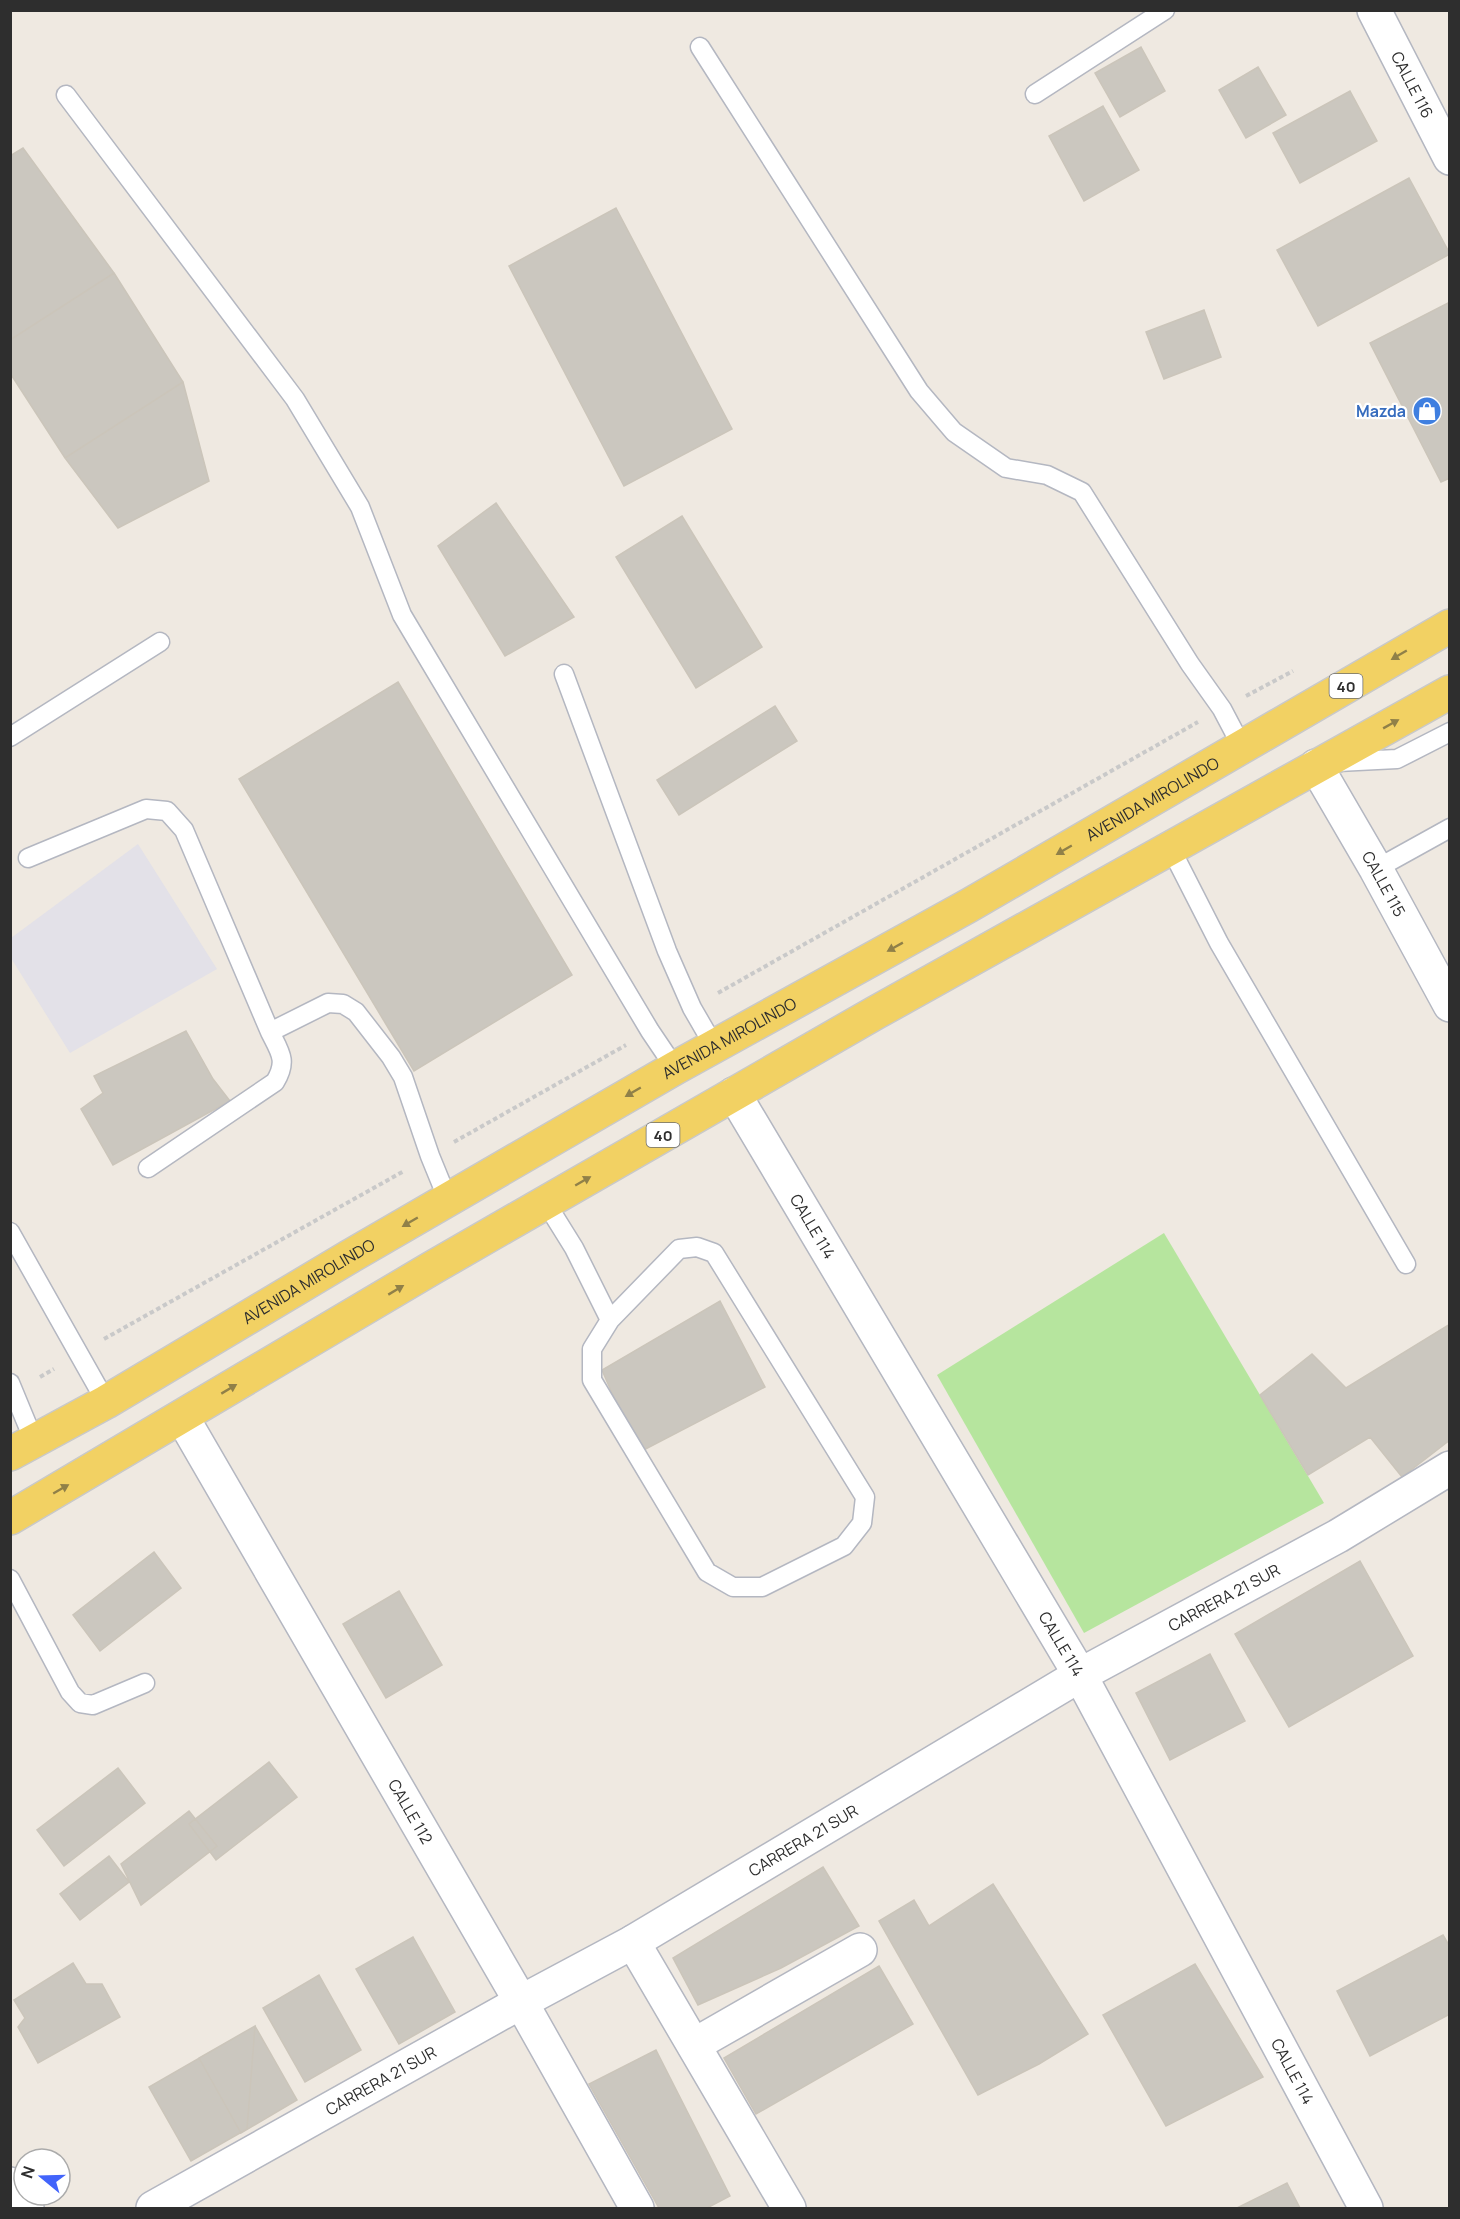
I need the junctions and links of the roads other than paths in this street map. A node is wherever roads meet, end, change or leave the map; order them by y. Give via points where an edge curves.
1 (1165, 10) edge
2 (1374, 10) edge
3 (700, 47) dead end
4 (1035, 94) dead end
5 (66, 95) dead end
6 (1449, 158) edge
7 (1449, 626) edge
8 (160, 642) dead end
9 (564, 674) dead end
10 (1449, 692) edge
11 (1449, 732) edge
12 (10, 737) edge
13 (1242, 747) junction
14 (1318, 764) junction
15 (1449, 828) edge
16 (1170, 847) junction
17 (28, 858) dead end
18 (1376, 869) junction
19 (1449, 1005) edge
20 (270, 1032) junction
21 (714, 1046) junction
22 (675, 1068) junction
23 (735, 1094) junction
24 (147, 1168) dead end
25 (448, 1200) junction
26 (546, 1203) junction
27 (10, 1233) edge
28 (1406, 1264) dead end
29 (610, 1320) junction
30 (13, 1388) edge
31 (106, 1402) junction
32 (182, 1417) junction
33 (22, 1448) edge
34 (1449, 1468) edge
35 (10, 1518) edge
36 (10, 1578) edge
37 (1080, 1675) junction
38 (145, 1683) dead end
39 (633, 1942) junction
40 (860, 1950) dead end
41 (521, 2002) junction
42 (694, 2045) junction
43 (10, 2184) edge
44 (27, 2208) edge
45 (153, 2208) edge
46 (637, 2208) edge
47 (789, 2208) edge
48 (1366, 2208) edge

1 - 4 lane
2 - 6 street, CALLE 116
3 - 13 lane via 919,391 954,432 1006,468 1047,475 1082,492 1222,709
5 - 22 lane via 295,399 360,507 402,615
7 -> 13 main road, AVENIDA MIROLINDO / 40
8 - 12 lane
9 - 21 lane via 667,951
14 -> 10 main road, 40
11 - 14 lane via 1397,759
13 -> 21 main road, AVENIDA MIROLINDO / 40 via 948,917
14 - 16 main road, 40
14 - 18 street, CALLE 115
15 - 18 lane
16 - 23 main road, 40
16 - 28 lane via 1219,943
17 - 20 lane via 146,809 166,811 184,830
18 - 19 street, CALLE 115
20 - 24 lane via 283,1058 275,1082
20 - 25 lane via 328,1003 343,1004 356,1012 403,1077
21 - 22 main road, AVENIDA MIROLINDO / 40
22 -> 25 main road, AVENIDA MIROLINDO / 40
26 -> 23 main road, 40
23 - 37 street, CALLE 114
25 -> 31 main road, AVENIDA MIROLINDO / 40
26 - 29 lane
32 -> 26 main road, 40
27 - 31 lane
29 - 29 lane via 592,1349 592,1380 707,1572 733,1587 762,1587 844,1546 862,1523 865,1497 714,1253 697,1247 679,1249
30 - 33 lane
31 - 33 main road, AVENIDA MIROLINDO / 40
35 -> 32 main road, 40
32 - 41 street, CALLE 112
34 - 37 street, CARRERA 21 SUR via 1338,1536
36 - 38 lane via 70,1692 80,1703 93,1705
37 - 39 street, CARRERA 21 SUR
37 - 48 street, CALLE 114
39 - 41 street, CARRERA 21 SUR
39 - 42 street
40 - 42 street
41 - 45 street, CARRERA 21 SUR
41 - 46 street, CALLE 112
42 - 47 street
43 - 44 street

